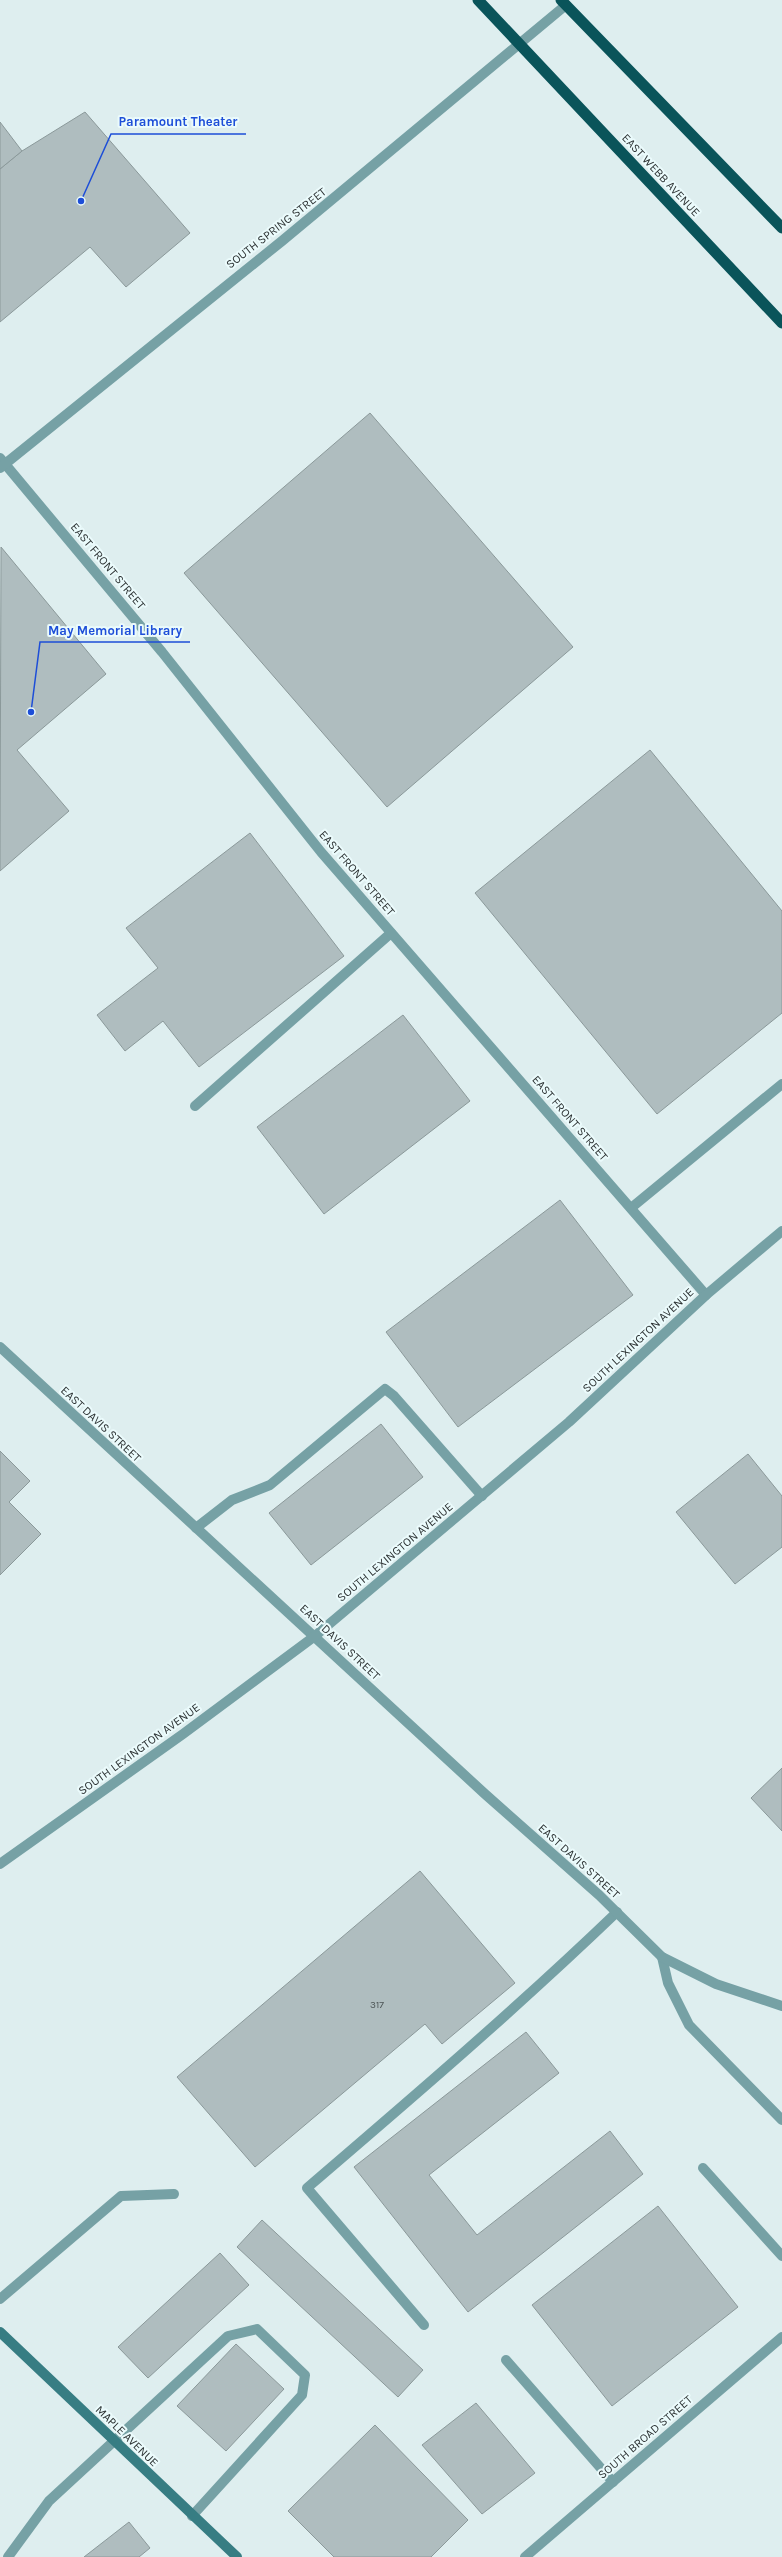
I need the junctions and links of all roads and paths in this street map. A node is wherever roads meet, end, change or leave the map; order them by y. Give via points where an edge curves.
1 (478, 0) edge
2 (564, 3) edge
3 (520, 45) junction
4 (782, 228) edge
5 (782, 323) edge
6 (2, 463) edge
7 (391, 933) junction
8 (782, 1084) edge
9 (195, 1106) dead end
10 (631, 1208) junction
11 (782, 1231) edge
12 (706, 1295) junction
13 (0, 1347) edge
14 (482, 1496) junction
15 (196, 1528) junction
16 (315, 1636) junction
17 (0, 1864) edge
18 (617, 1912) junction
19 (662, 1957) junction
20 (782, 2006) edge
21 (782, 2120) edge
22 (703, 2168) dead end
23 (174, 2194) dead end
24 (782, 2256) edge
25 (0, 2299) edge
26 (424, 2325) dead end
27 (0, 2332) edge
28 (782, 2337) edge
29 (506, 2360) dead end
30 (113, 2440) junction
31 (613, 2482) junction
32 (192, 2516) junction
33 (8, 2557) edge
34 (237, 2557) edge
35 (525, 2557) edge

1 - 3 highway, EAST WEBB AVENUE
2 - 3 street, SOUTH SPRING STREET
2 - 4 highway
3 - 5 highway, EAST WEBB AVENUE
3 - 6 street, SOUTH SPRING STREET via 282,241
6 - 7 street, EAST FRONT STREET via 148,635 321,852
7 - 9 street
7 - 10 street, EAST FRONT STREET
8 - 10 street
10 - 12 street, EAST FRONT STREET
11 - 12 street, SOUTH LEXINGTON AVENUE
12 - 14 street, SOUTH LEXINGTON AVENUE via 569,1422
13 - 15 street, EAST DAVIS STREET
14 - 15 street via 394,1396 384,1389 270,1485 232,1500
14 - 16 street, SOUTH LEXINGTON AVENUE
15 - 16 street, EAST DAVIS STREET
16 - 17 street, SOUTH LEXINGTON AVENUE
16 - 18 street, EAST DAVIS STREET
18 - 19 street, EAST DAVIS STREET
18 - 26 street via 480,2040 307,2188
19 - 20 street, EAST DAVIS STREET via 716,1984
19 - 21 street via 668,1983 689,2024
22 - 24 street
23 - 25 street via 121,2196
27 - 30 main road, MAPLE AVENUE
28 - 31 street, SOUTH BROAD STREET
29 - 31 street
30 - 32 main road, MAPLE AVENUE
30 - 32 street via 228,2336 257,2329 263,2334 305,2375 302,2395
30 - 33 street via 49,2501
31 - 35 street, SOUTH BROAD STREET
32 - 34 main road, MAPLE AVENUE

